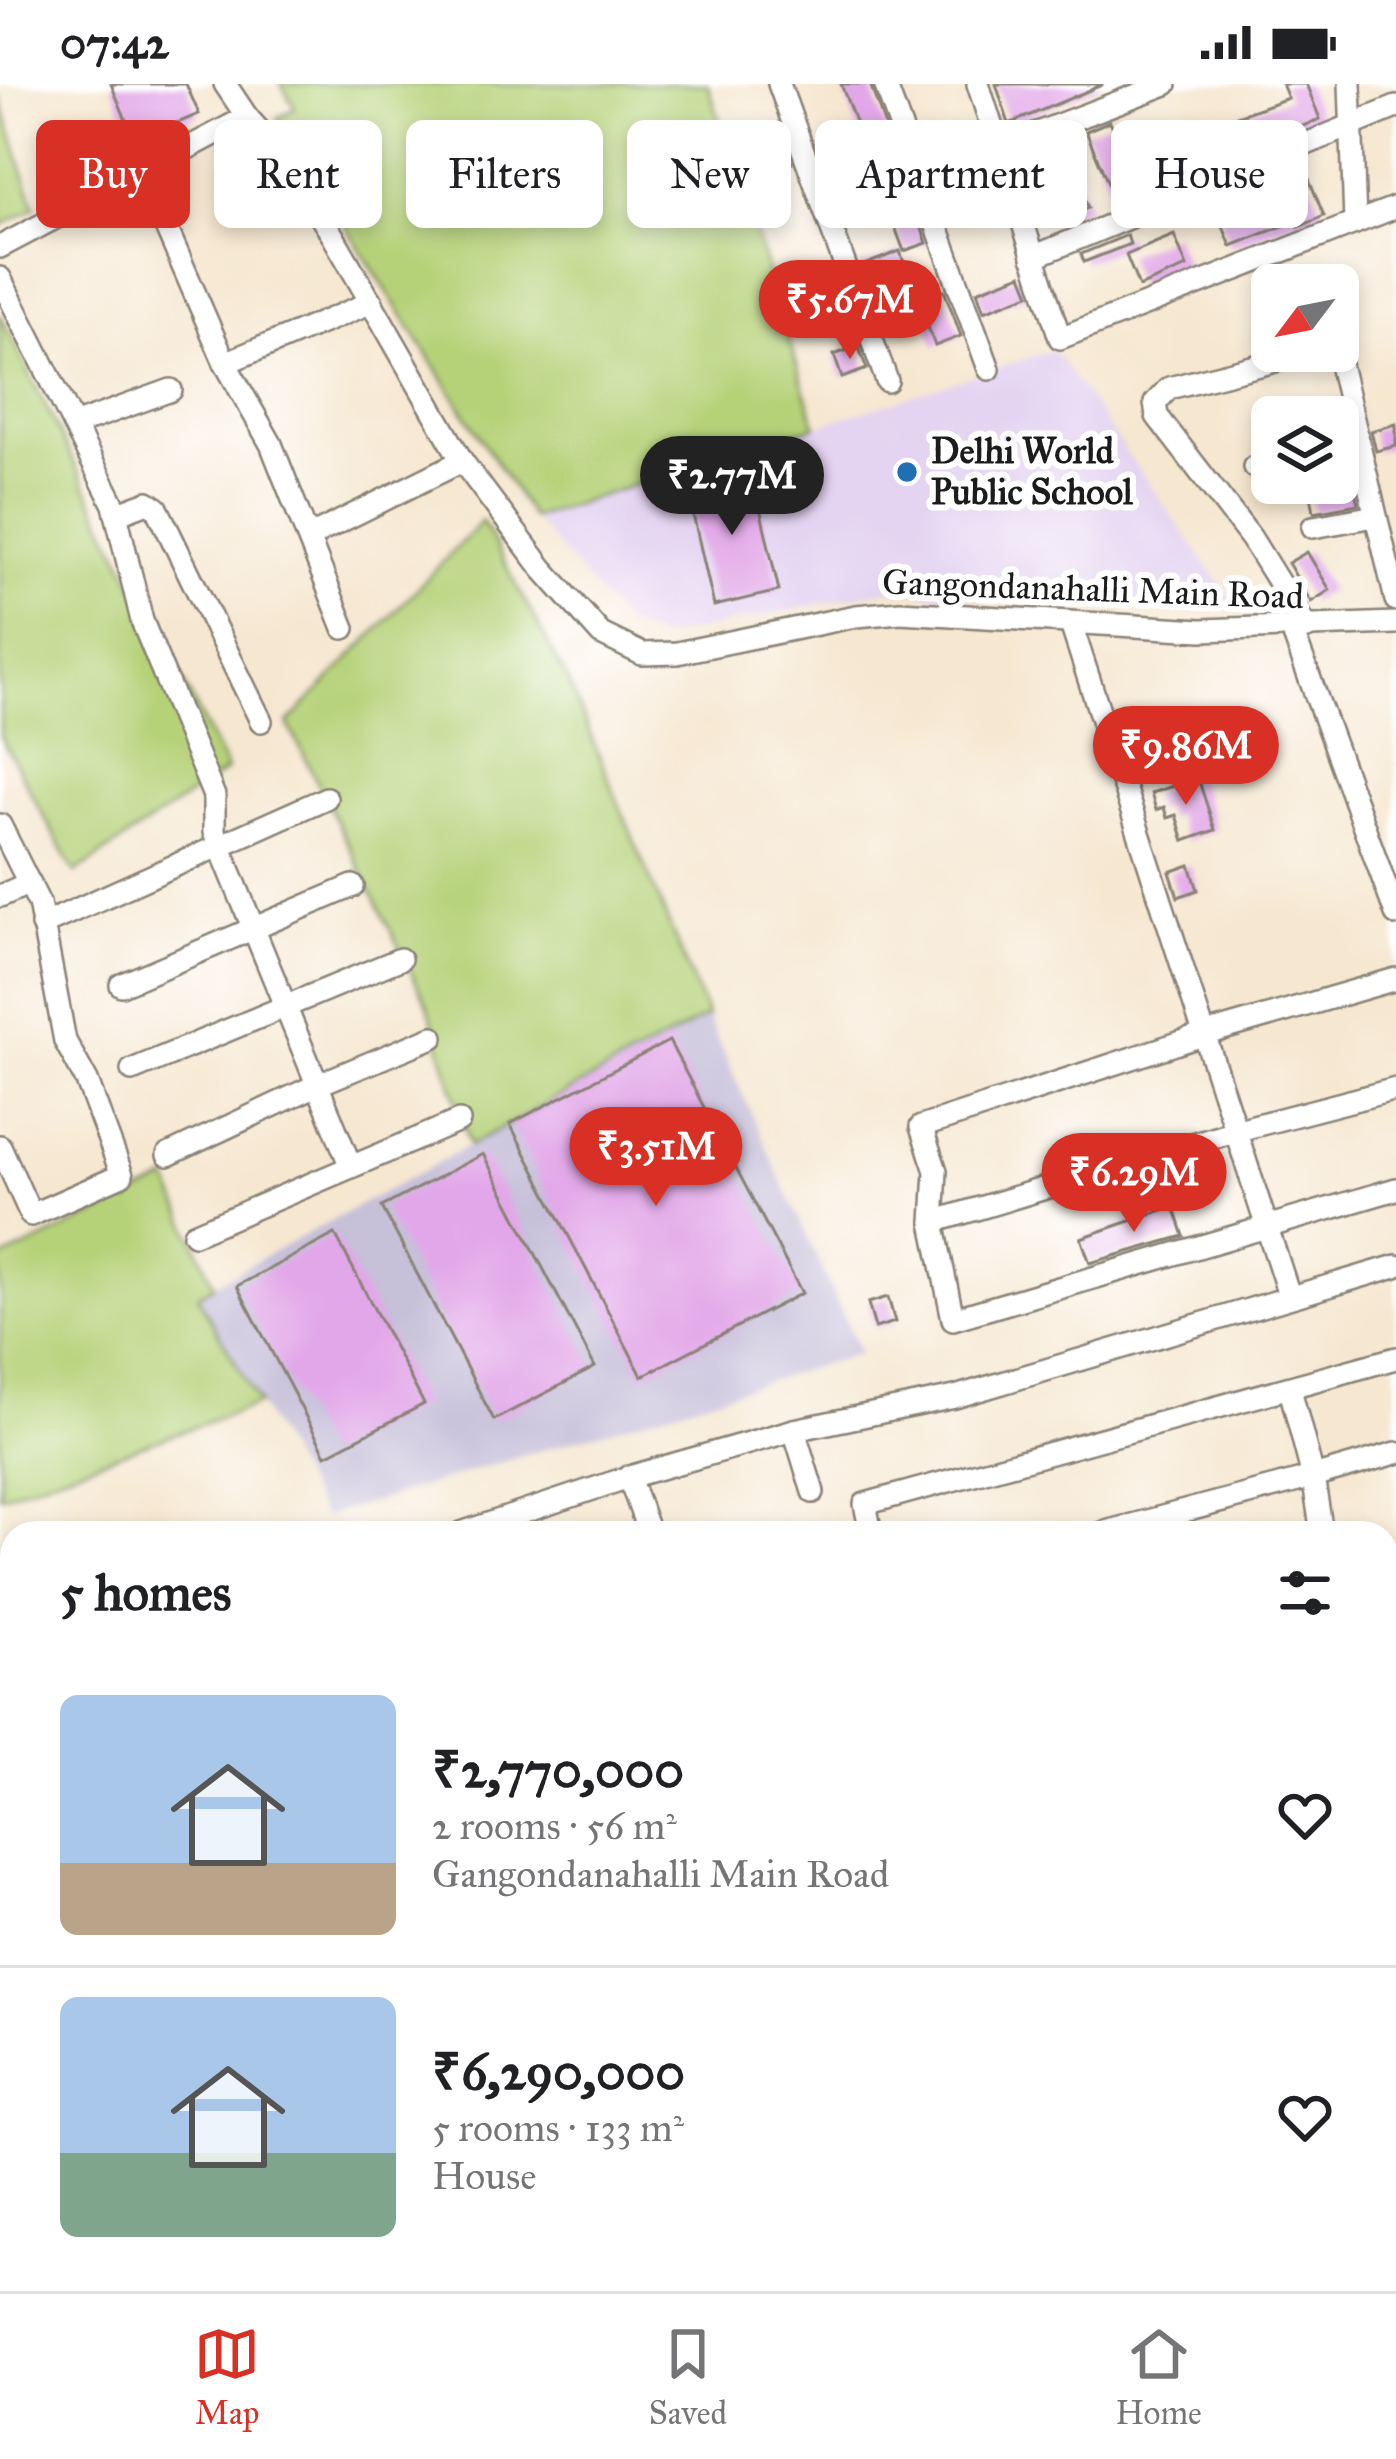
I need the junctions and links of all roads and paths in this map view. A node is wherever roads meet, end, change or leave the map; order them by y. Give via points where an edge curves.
1 (225, 84) edge
2 (778, 84) edge
3 (885, 84) edge
4 (978, 84) edge
5 (1166, 84) edge
6 (1349, 84) edge
7 (1396, 107) edge
8 (247, 117) junction
9 (989, 120) edge
10 (1072, 120) edge
11 (1353, 124) junction
12 (190, 147) edge
13 (1396, 207) edge
14 (1355, 223) junction
15 (37, 228) edge
16 (166, 228) edge
17 (1024, 228) edge
18 (0, 248) edge
19 (1034, 257) junction
20 (0, 278) edge
21 (372, 302) junction
22 (225, 363) junction
23 (1251, 367) edge
24 (989, 369) dead end
25 (887, 381) dead end
26 (171, 390) dead end
27 (74, 425) junction
28 (462, 461) junction
29 (1359, 474) edge
30 (116, 514) junction
31 (1375, 517) junction
32 (1313, 527) dead end
33 (310, 537) junction
34 (1396, 600) edge
35 (1396, 623) edge
36 (1071, 624) junction
37 (344, 628) dead end
38 (1299, 629) junction
39 (261, 722) dead end
40 (326, 799) dead end
41 (2, 832) edge
42 (220, 846) junction
43 (30, 883) junction
44 (353, 886) dead end
45 (0, 896) edge
46 (1396, 914) edge
47 (42, 926) junction
48 (256, 929) junction
49 (400, 959) dead end
50 (1396, 979) edge
51 (121, 985) dead end
52 (287, 1005) junction
53 (1206, 1034) junction
54 (433, 1037) dead end
55 (132, 1070) dead end
56 (319, 1084) junction
57 (1396, 1089) edge
58 (459, 1121) dead end
59 (1238, 1130) junction
60 (0, 1145) edge
61 (168, 1155) dead end
62 (351, 1168) junction
63 (1396, 1189) edge
64 (933, 1222) junction
65 (1267, 1226) junction
66 (194, 1234) dead end
67 (1396, 1266) edge
68 (1288, 1295) junction
69 (1396, 1358) edge
70 (1290, 1388) junction
71 (794, 1430) junction
72 (1396, 1453) edge
73 (629, 1477) junction
74 (1312, 1477) junction
75 (814, 1492) dead end
76 (497, 1521) edge
77 (645, 1521) edge
78 (869, 1521) edge
79 (1147, 1521) edge
80 (1320, 1521) edge

1 - 8 street, Gangondanahalli Main Road
2 - 25 street
3 - 24 street
4 - 9 street
5 - 10 street
6 - 11 street
7 - 11 street
8 - 12 street
8 - 21 street, Gangondanahalli Main Road via 282,157
11 - 14 street
11 - 19 street
13 - 14 street
14 - 19 street via 1060,338
15 - 18 street
16 - 22 street
17 - 19 street
20 - 27 street
21 - 22 street
21 - 28 street, Gangondanahalli Main Road
22 - 33 street
23 - 38 street via 1169,388 1155,403 1157,416 1251,538
26 - 27 street
27 - 30 street
28 - 33 street
28 - 36 street, Gangondanahalli Main Road via 601,634 642,654 900,612
29 - 31 street
30 - 39 street via 148,502 157,508
30 - 42 street via 142,621 214,796
31 - 32 street
31 - 34 street
33 - 37 street
35 - 38 street, Gangondanahalli Main Road
36 - 38 street, Gangondanahalli Main Road
36 - 53 street
38 - 46 street
40 - 42 street
41 - 43 street
42 - 47 street
42 - 48 street
43 - 45 street
43 - 47 street
44 - 48 street
47 - 60 street via 65,1041 122,1175 31,1215
48 - 51 street
48 - 52 street
49 - 52 street
50 - 53 street
52 - 55 street
52 - 56 street
53 - 59 street
53 - 64 street via 922,1126 936,1172
54 - 56 street
56 - 61 street
56 - 62 street
57 - 59 street
58 - 62 street
59 - 64 street
59 - 65 street
62 - 66 street
63 - 65 street
64 - 65 street via 953,1319
65 - 68 street
67 - 68 street
68 - 71 street via 955,1396
69 - 70 street
70 - 74 street
70 - 78 street via 865,1504
71 - 73 street
71 - 75 street
72 - 74 street
73 - 76 street
73 - 77 street
74 - 79 street
74 - 80 street

